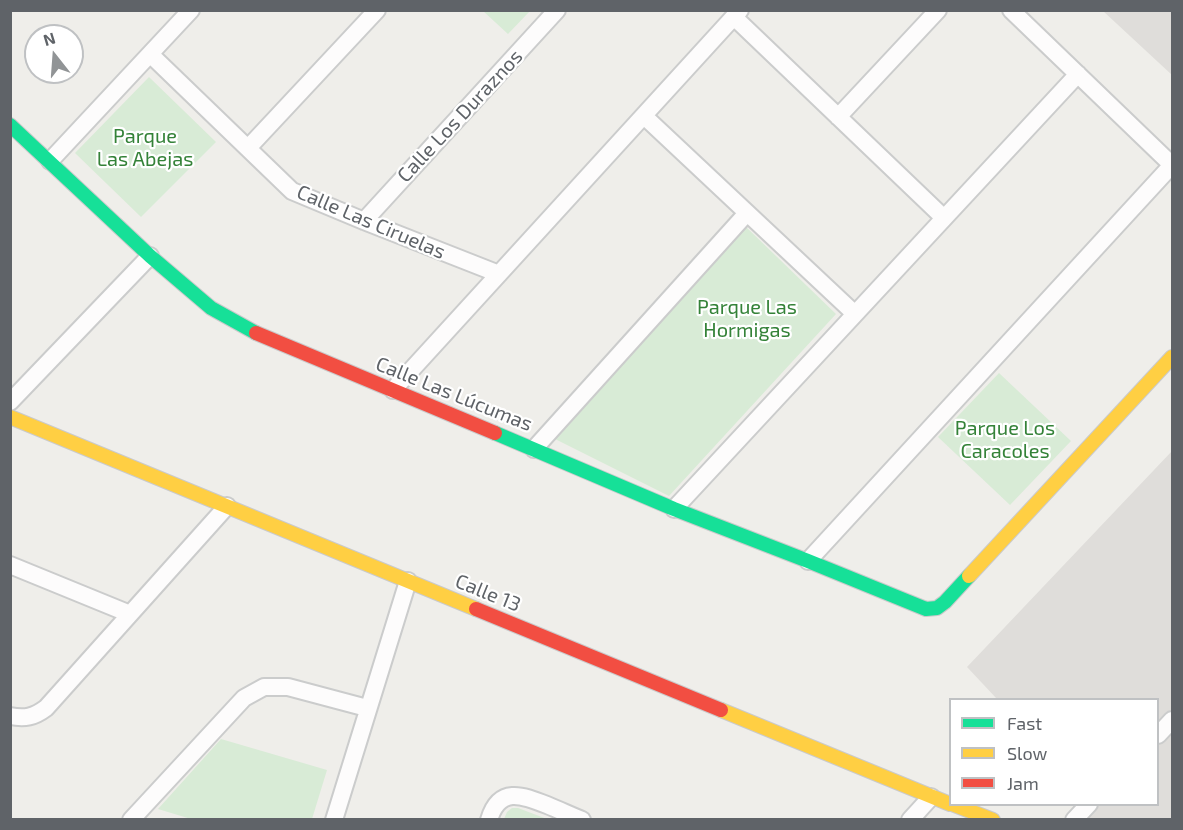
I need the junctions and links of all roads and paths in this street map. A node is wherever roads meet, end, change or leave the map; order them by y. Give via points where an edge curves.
1 (191, 10) edge
2 (377, 10) edge
3 (557, 10) edge
4 (938, 10) edge
5 (1011, 10) edge
6 (737, 14) edge
7 (150, 54) junction
8 (1078, 74) junction
9 (644, 116) junction
10 (838, 117) junction
11 (10, 125) edge
12 (248, 148) junction
13 (50, 160) junction
14 (1173, 165) edge
15 (747, 213) junction
16 (944, 218) junction
17 (364, 221) junction
18 (150, 256) junction
19 (499, 274) junction
20 (855, 314) junction
21 (1173, 357) edge
22 (393, 390) junction
23 (10, 402) edge
24 (10, 417) edge
25 (534, 449) junction
26 (227, 506) junction
27 (674, 509) junction
28 (808, 561) junction
29 (10, 565) edge
30 (408, 581) junction
31 (130, 614) junction
32 (367, 708) junction
33 (10, 716) edge
34 (1173, 720) edge
35 (1159, 734) edge
36 (931, 796) junction
37 (949, 803) edge
38 (957, 806) edge
39 (1087, 806) edge
40 (131, 819) edge
41 (334, 819) edge
42 (489, 819) edge
43 (582, 819) edge
44 (910, 819) edge
45 (993, 819) edge
46 (1074, 819) edge

1 - 7 street
2 - 12 street
3 - 17 street, Calle Los Duraznos
4 - 10 street
5 - 8 street
6 - 9 street
6 - 10 street
7 - 12 street, Calle Las Ciruelas
7 - 13 street
8 - 14 street
8 - 16 street
9 - 15 street
9 - 19 street
10 - 16 street
11 - 13 street, Calle Las Lúcumas
12 - 17 street, Calle Las Ciruelas via 292,191
13 - 18 street, Calle Las Lúcumas
14 - 28 street
15 - 20 street
15 - 25 street
16 - 20 street
17 - 19 street, Calle Las Ciruelas
18 - 22 street, Calle Las Lúcumas via 211,308 263,337
18 - 23 street
19 - 22 street
20 - 27 street
21 - 28 street, Calle Las Lúcumas via 937,608 926,609
22 - 25 street, Calle Las Lúcumas
24 - 26 street, Calle 13
25 - 27 street, Calle Las Lúcumas
26 - 30 street, Calle 13
26 - 31 street
27 - 28 street, Calle Las Lúcumas
29 - 31 street
30 - 32 street
30 - 36 street, Calle 13
31 - 33 street via 39,714
32 - 40 street via 288,687 264,687 244,698
32 - 41 street
34 - 35 street
36 - 37 street, Calle 13
36 - 44 street
38 - 45 street, Calle 13
39 - 46 street
42 - 43 street via 496,804 514,795

